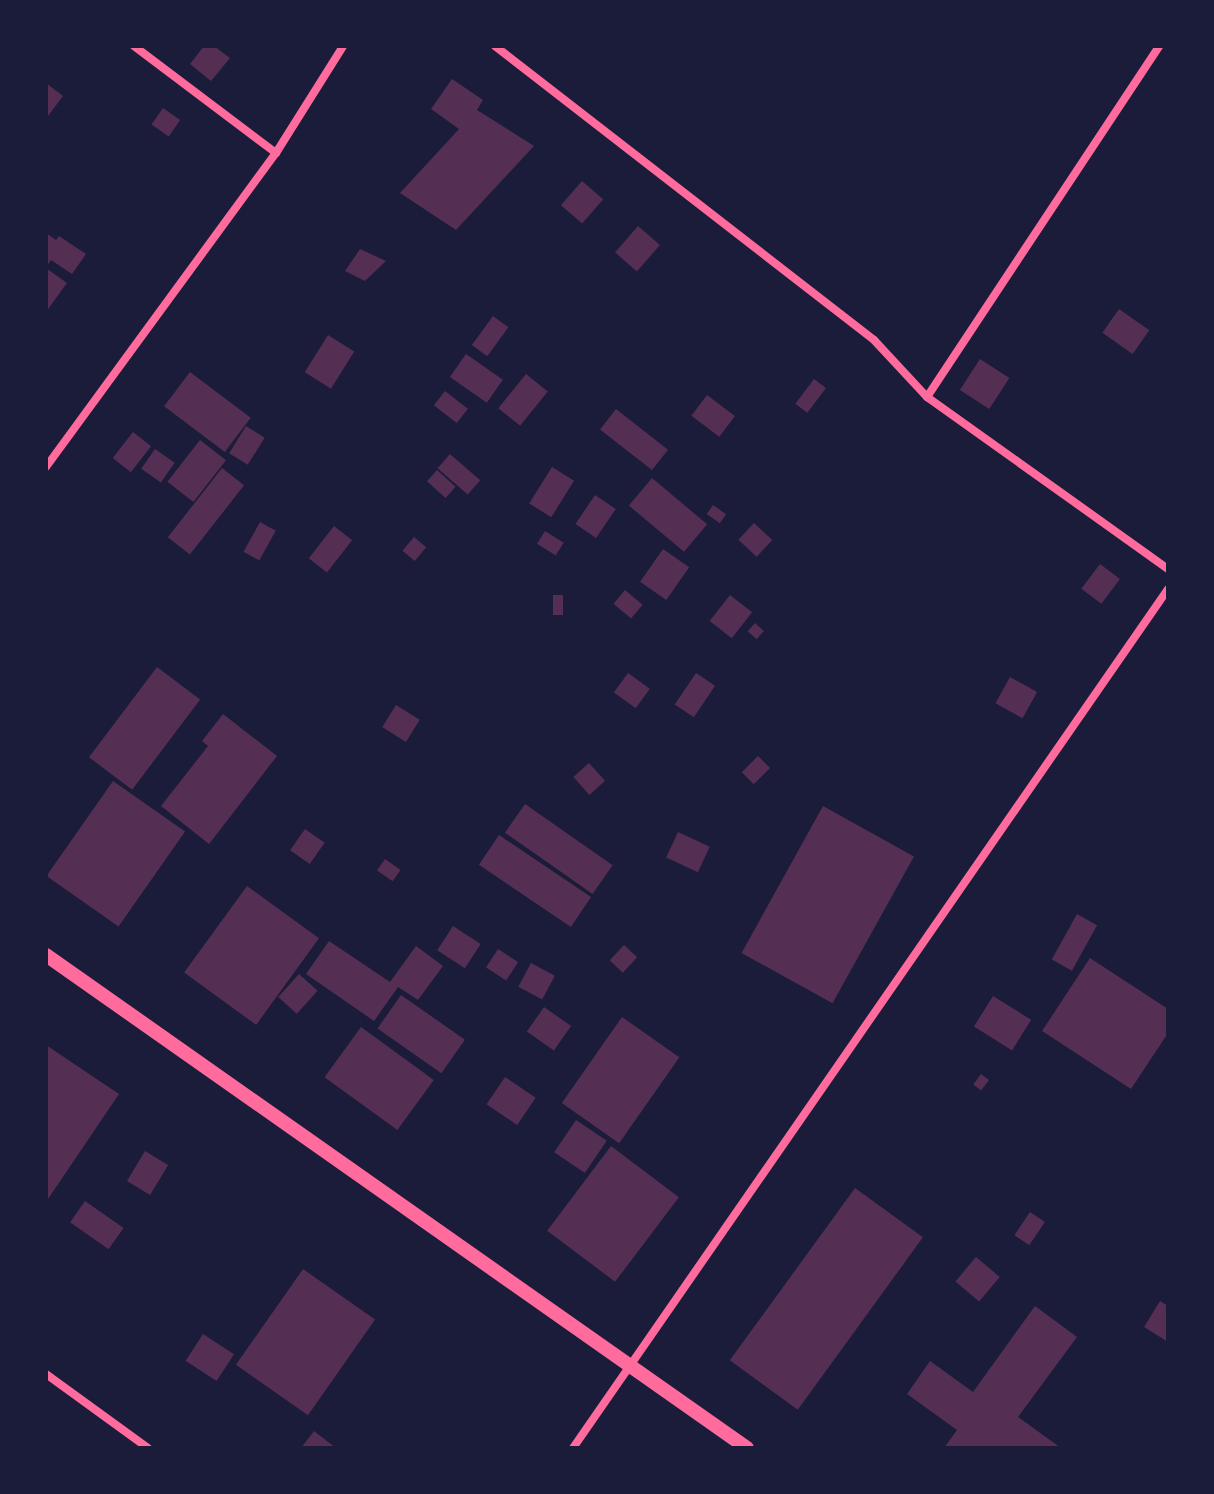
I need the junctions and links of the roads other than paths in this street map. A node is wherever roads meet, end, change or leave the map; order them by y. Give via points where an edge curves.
1 (134, 46) edge
2 (343, 46) edge
3 (495, 46) edge
4 (1159, 46) edge
5 (276, 153) junction
6 (927, 397) junction
7 (46, 467) edge
8 (1168, 569) edge
9 (1168, 589) edge
10 (46, 955) edge
11 (630, 1366) junction
12 (46, 1374) edge
13 (148, 1448) edge
14 (573, 1448) edge
15 (747, 1448) edge

1 - 5 street
2 - 5 street
3 - 6 street via 874,340
4 - 6 street
5 - 7 street
6 - 8 street
9 - 11 street
10 - 11 street
11 - 14 street
11 - 15 street
12 - 13 street

